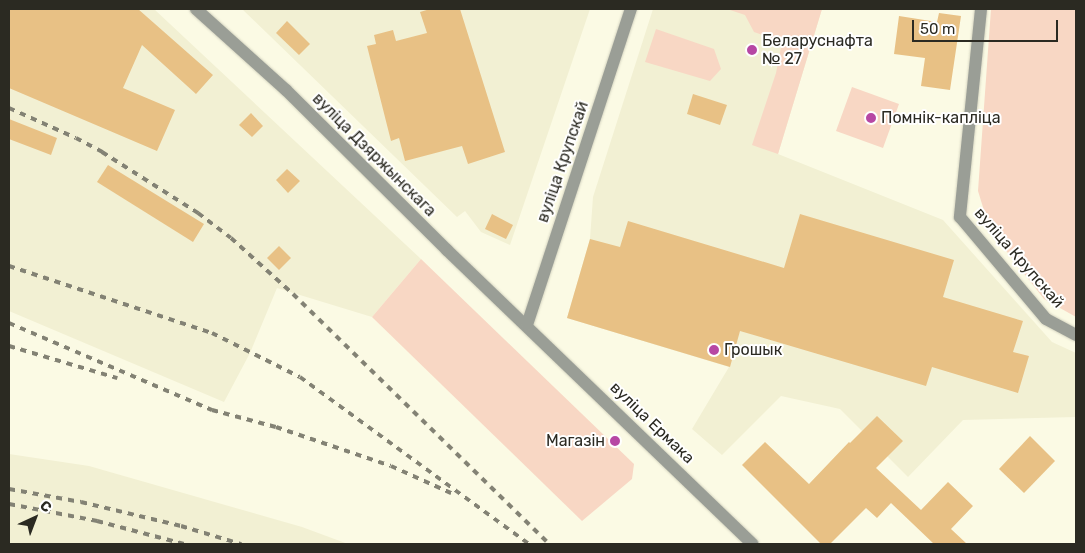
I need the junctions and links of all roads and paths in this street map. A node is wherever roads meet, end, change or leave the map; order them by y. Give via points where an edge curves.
1 (196, 9) edge
2 (631, 9) edge
3 (981, 9) edge
4 (527, 325) junction
5 (1076, 335) edge
6 (753, 544) edge

1 - 4 street, вуліца Дзяржынскага via 286,90
2 - 4 street, вуліца Крупскай
3 - 5 street, вуліца Крупскай via 960,217 1046,319
4 - 6 street, вуліца Ермака

